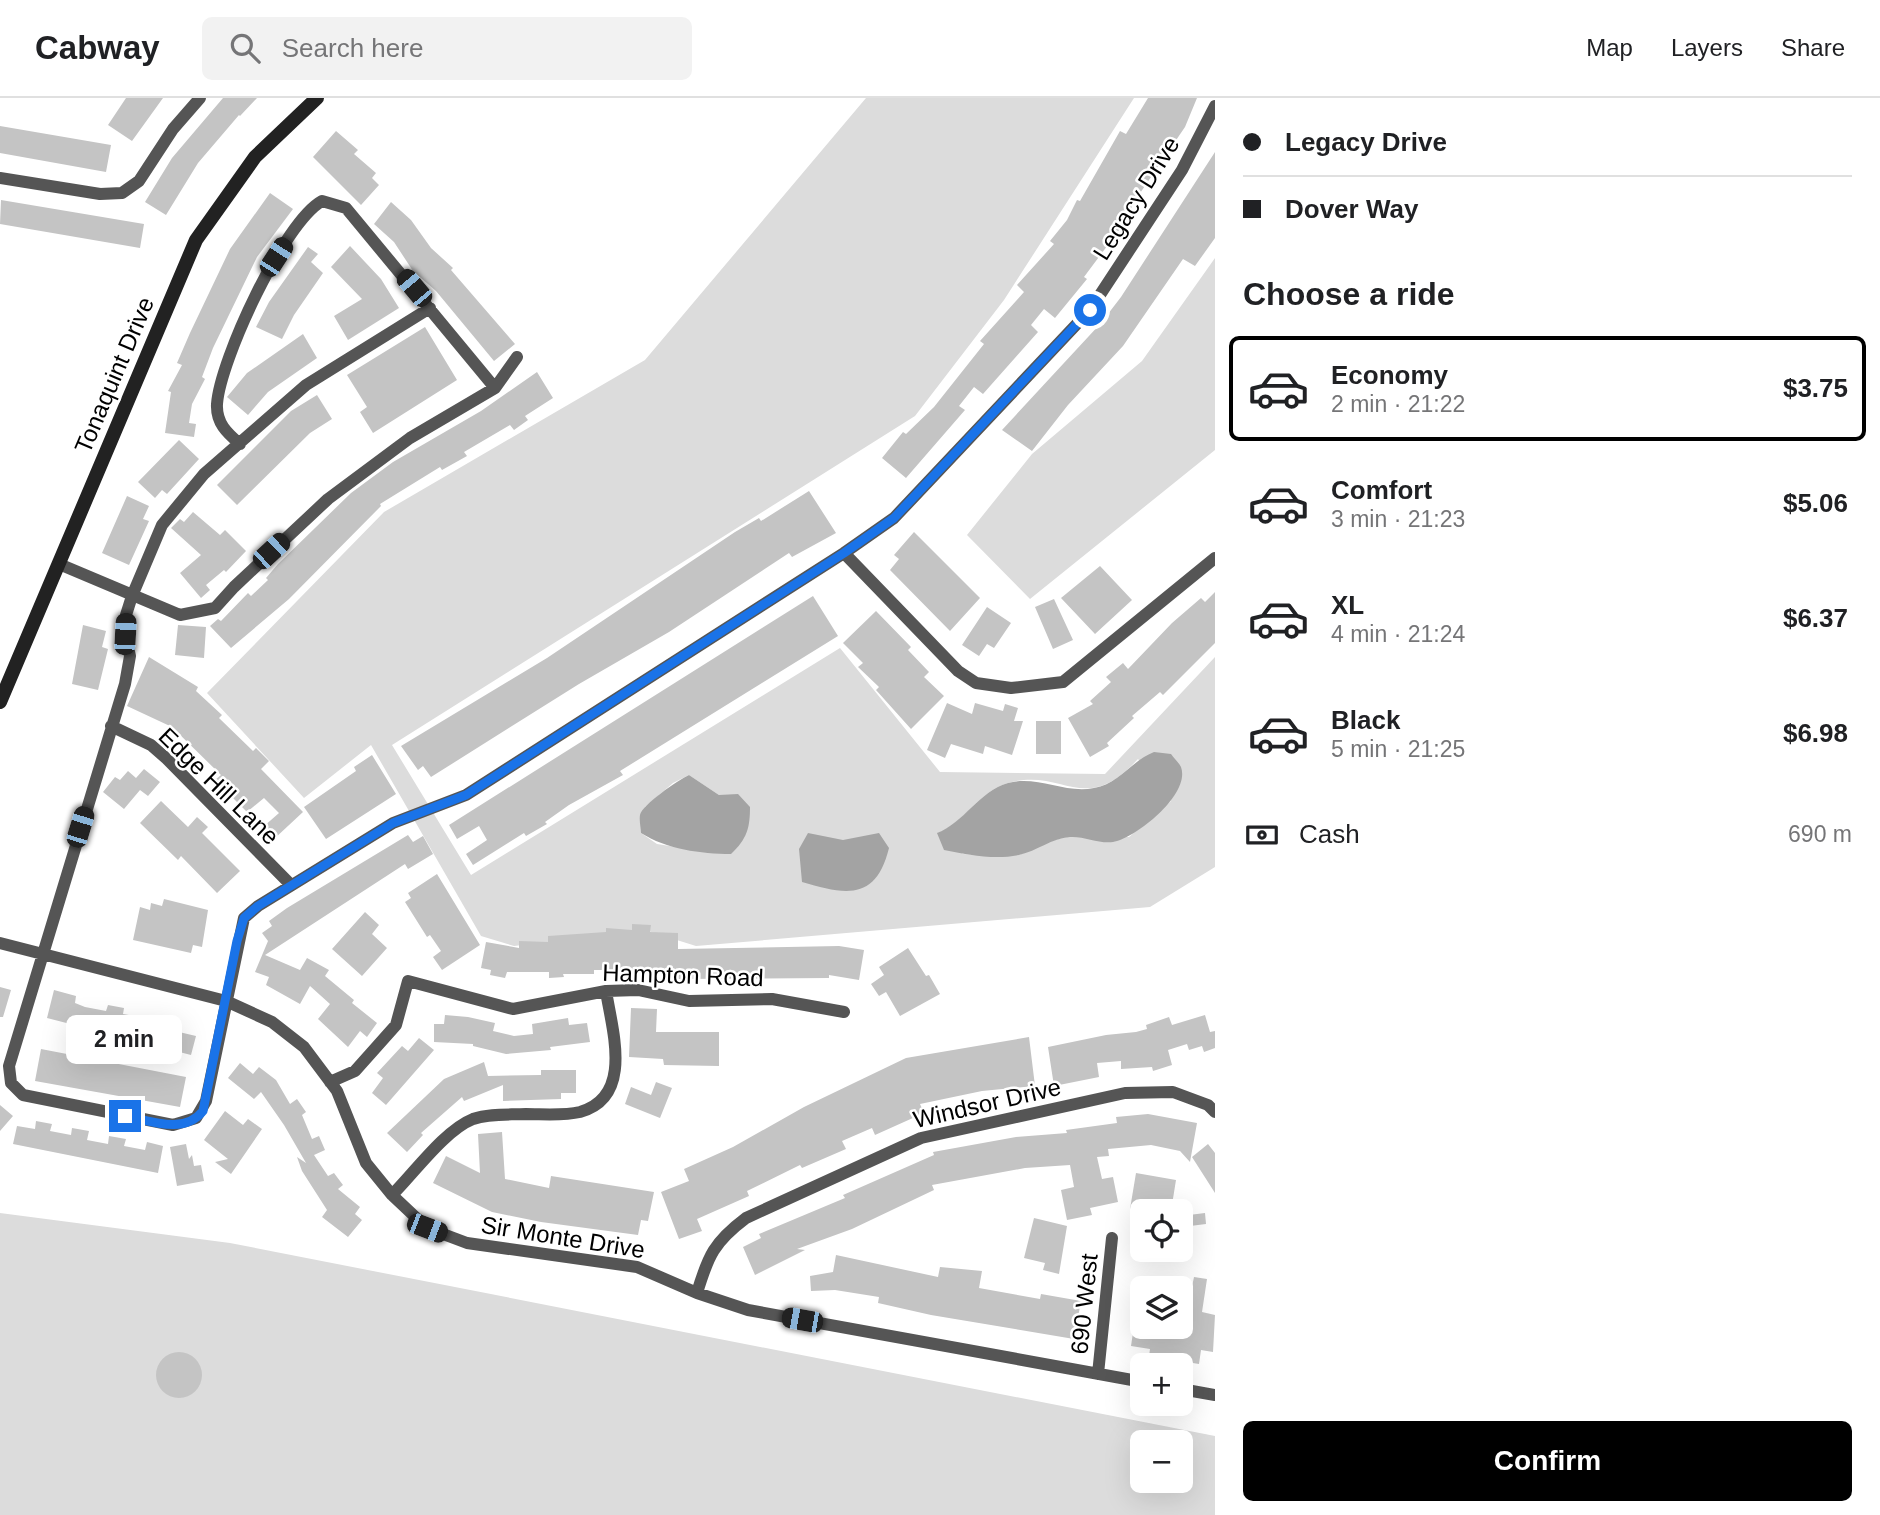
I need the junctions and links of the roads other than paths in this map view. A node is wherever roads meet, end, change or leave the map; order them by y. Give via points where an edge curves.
1 (200, 98) edge
2 (317, 98) edge
3 (1215, 106) edge
4 (0, 178) edge
5 (430, 308) junction
6 (517, 357) dead end
7 (495, 388) junction
8 (240, 444) junction
9 (844, 553) junction
10 (1215, 558) edge
11 (59, 564) junction
12 (132, 596) junction
13 (0, 702) edge
14 (111, 726) junction
15 (291, 885) junction
16 (0, 943) edge
17 (41, 954) junction
18 (606, 991) junction
19 (226, 1001) junction
20 (844, 1012) dead end
21 (330, 1082) junction
22 (1215, 1112) edge
23 (392, 1195) junction
24 (1112, 1238) dead end
25 (697, 1293) junction
26 (1098, 1374) junction
27 (1130, 1380) edge
28 (1193, 1391) edge
29 (1215, 1395) edge

1 - 4 street via 139,181 122,193 100,194
2 - 11 street, Tonaquint Drive via 255,157 195,240
3 - 9 street, Legacy Drive via 1182,170 1090,310 894,518
5 - 7 street
5 - 8 street, Legacy Drive via 306,385
5 - 8 street via 346,208 322,201 310,208 265,274 223,381 217,403 219,418 224,430
6 - 7 street
7 - 12 street via 410,438 345,486 215,608 180,615
8 - 12 street, Legacy Drive via 204,474 162,525
9 - 10 street via 958,671 976,683 1011,688 1063,682
9 - 15 street, Legacy Drive via 466,795 393,823
11 - 12 street
11 - 13 street, Tonaquint Drive
12 - 14 street, Legacy Drive via 125,634 130,656
14 - 15 street, Edge Hill Lane via 151,745 167,759
14 - 17 street, Legacy Drive
15 - 19 street, Legacy Drive via 244,918
16 - 17 street, Sir Monte Drive
17 - 19 street, Sir Monte Drive
17 - 19 street, Legacy Drive via 9,1070 15,1089 29,1098 173,1125 190,1122 206,1104
18 - 20 street, Hampton Road via 638,990 689,1001 764,998
18 - 21 street, Hampton Road via 513,1009 408,981 396,1025 355,1071
18 - 23 street via 617,1065 611,1087 600,1101 573,1113 490,1115 472,1120 451,1134
19 - 21 street, Sir Monte Drive via 272,1022 304,1047
21 - 23 street, Sir Monte Drive via 366,1163
22 - 25 street, Windsor Drive via 1173,1092 1125,1093 921,1138 746,1218 722,1236 708,1256
23 - 25 street, Sir Monte Drive via 427,1228 467,1243 637,1267
24 - 26 street, 690 West
25 - 26 street, Sir Monte Drive via 748,1310
26 - 27 street, Sir Monte Drive
28 - 29 street

